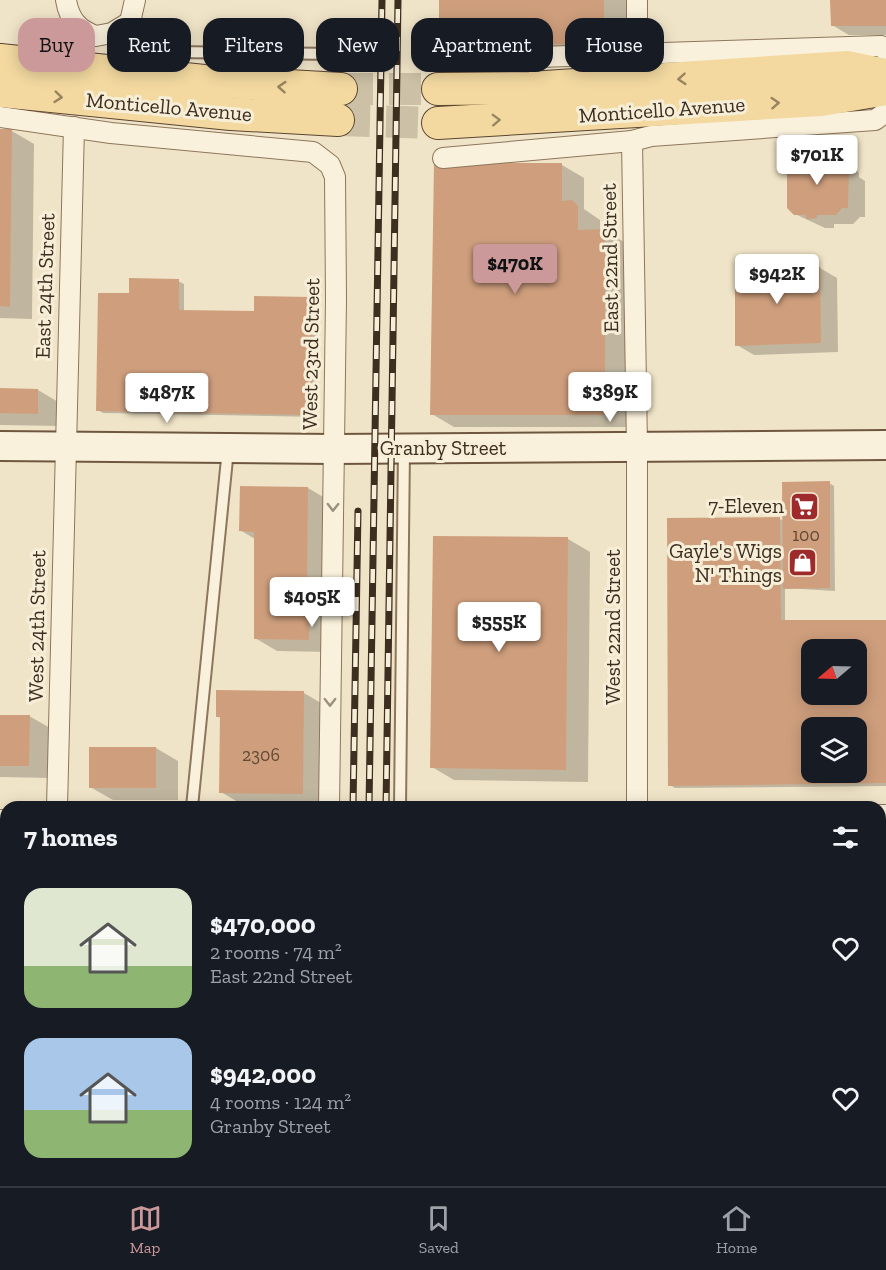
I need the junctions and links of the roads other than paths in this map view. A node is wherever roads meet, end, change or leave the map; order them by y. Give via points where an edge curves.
1 (66, 0) edge
2 (135, 0) edge
3 (637, 0) edge
4 (131, 18) edge
5 (637, 18) edge
6 (107, 34) edge
7 (886, 51) edge
8 (191, 52) edge
9 (316, 54) edge
10 (664, 54) edge
11 (0, 60) edge
12 (886, 75) edge
13 (341, 89) tunnel mouth
14 (438, 89) tunnel mouth
15 (886, 89) edge
16 (0, 91) edge
17 (886, 112) edge
18 (0, 117) edge
19 (338, 120) tunnel mouth
20 (438, 123) tunnel mouth
21 (74, 127) junction
22 (632, 141) junction
23 (443, 158) dead end
24 (886, 445) edge
25 (0, 446) edge
26 (637, 446) junction
27 (65, 447) junction
28 (228, 448) junction
29 (404, 448) junction
30 (334, 449) junction
31 (57, 801) edge
32 (193, 801) edge
33 (329, 801) edge
34 (400, 801) edge
35 (637, 801) edge

1 - 6 street via 76,26 96,36
2 - 4 street
3 - 5 street
7 - 10 street via 881,46
8 - 9 lane
13 -> 11 main road, Monticello Avenue via 204,81
12 -> 14 main road, Monticello Avenue via 848,67 530,88
20 -> 15 main road, Monticello Avenue via 821,100
16 -> 19 main road, Monticello Avenue via 231,114
17 - 22 street via 875,120 651,136
18 - 21 street, West 23rd Street
21 - 27 street, East 24th Street
21 - 30 street, West 23rd Street via 313,152 330,165 335,177
22 - 23 street
22 - 26 street, East 22nd Street
24 - 26 street, Granby Street
25 - 27 street, Granby Street
26 - 29 street, Granby Street
26 - 35 street, West 22nd Street
27 - 28 street, Granby Street
27 - 31 street, West 24th Street
28 - 30 street, Granby Street
28 - 32 lane
29 - 30 street, Granby Street
29 - 34 lane
30 -> 33 street, West 23rd Street

